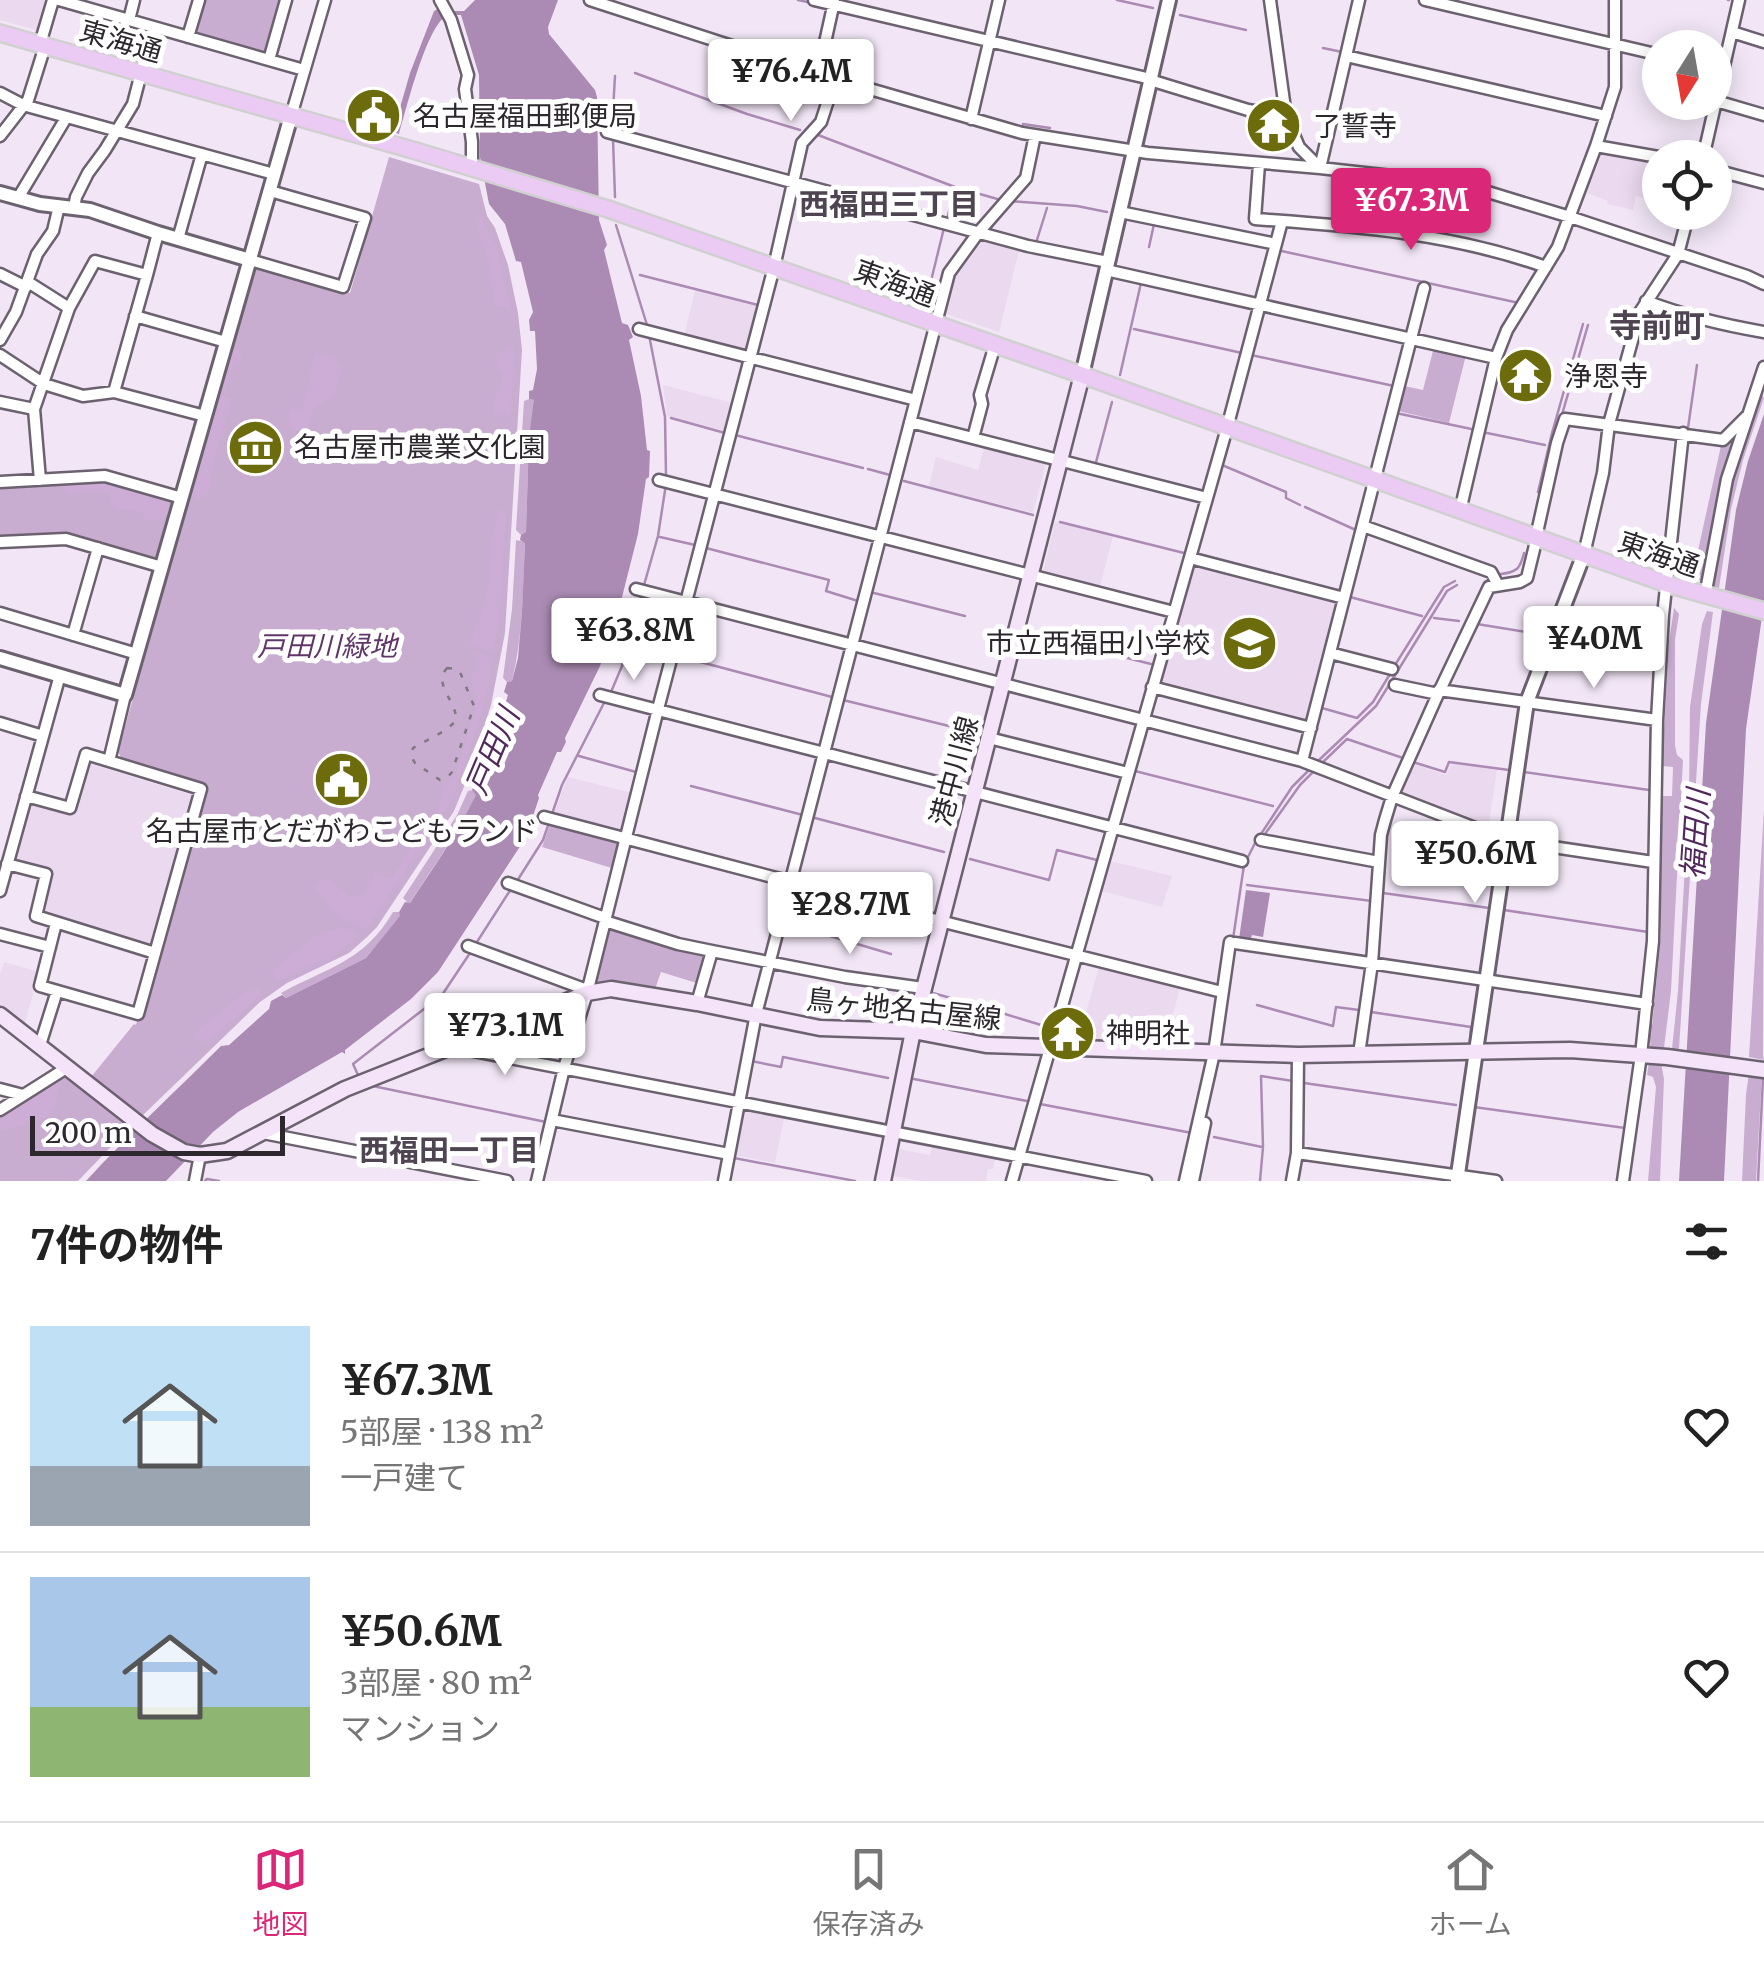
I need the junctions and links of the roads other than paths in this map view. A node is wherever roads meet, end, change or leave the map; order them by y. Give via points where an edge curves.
1 (56, 0) edge
2 (134, 0) edge
3 (199, 0) edge
4 (286, 0) edge
5 (325, 0) edge
6 (590, 0) edge
7 (641, 0) edge
8 (814, 0) edge
9 (999, 0) edge
10 (1169, 0) edge
11 (1270, 0) edge
12 (1359, 0) edge
13 (1425, 0) edge
14 (1615, 0) edge
15 (1739, 0) edge
16 (834, 2) edge
17 (445, 9) edge
18 (638, 14) junction
19 (129, 20) junction
20 (153, 27) junction
21 (1732, 32) joint
22 (0, 33) edge
23 (188, 37) junction
24 (990, 41) junction
25 (1764, 42) edge
26 (1616, 44) junction
27 (42, 45) junction
28 (1642, 50) edge
29 (1346, 56) junction
30 (269, 60) junction
31 (304, 70) junction
32 (140, 73) junction
33 (818, 74) junction
34 (834, 79) junction
35 (1150, 79) junction
36 (0, 93) edge
37 (24, 105) junction
38 (1732, 106) edge
39 (1764, 115) edge
40 (291, 116) junction
41 (1286, 116) junction
42 (1606, 116) junction
43 (66, 118) junction
44 (971, 119) junction
45 (117, 131) junction
46 (607, 132) dead end
47 (1292, 134) junction
48 (1034, 135) junction
49 (0, 136) edge
50 (1596, 146) junction
51 (1134, 151) junction
52 (202, 154) junction
53 (1642, 154) edge
54 (1260, 164) junction
55 (1294, 166) junction
56 (472, 168) junction
57 (1320, 168) junction
58 (274, 174) junction
59 (1732, 175) edge
60 (793, 183) junction
61 (1764, 183) edge
62 (270, 191) junction
63 (0, 193) edge
64 (18, 198) junction
65 (59, 206) junction
66 (74, 208) junction
67 (1120, 212) junction
68 (1570, 216) junction
69 (1282, 221) junction
70 (1684, 230) edge
71 (158, 233) junction
72 (978, 233) junction
73 (178, 239) junction
74 (1275, 248) junction
75 (1678, 254) junction
76 (250, 260) junction
77 (774, 266) junction
78 (1107, 266) junction
79 (1546, 268) junction
80 (0, 274) edge
81 (147, 275) junction
82 (1764, 284) edge
83 (27, 285) junction
84 (1424, 288) dead end
85 (1646, 301) junction
86 (1260, 305) junction
87 (69, 308) junction
88 (135, 316) junction
89 (935, 324) junction
90 (639, 329) dead end
91 (1764, 332) edge
92 (1412, 339) junction
93 (0, 340) edge
94 (226, 342) junction
95 (995, 345) junction
96 (0, 355) edge
97 (750, 357) junction
98 (1496, 358) junction
99 (1764, 367) edge
100 (1082, 375) junction
101 (44, 384) junction
102 (114, 392) junction
103 (916, 400) junction
104 (0, 402) edge
105 (34, 409) junction
106 (205, 416) junction
107 (1748, 416) junction
108 (910, 422) junction
109 (1609, 424) junction
110 (1228, 428) junction
111 (1683, 433) junction
112 (973, 438) junction
113 (1059, 460) junction
114 (40, 480) junction
115 (658, 480) dead end
116 (1374, 480) junction
117 (0, 482) edge
118 (715, 493) junction
119 (182, 498) junction
120 (1207, 498) junction
121 (1460, 512) junction
122 (1362, 526) junction
123 (880, 536) junction
124 (1536, 537) junction
125 (0, 542) edge
126 (98, 548) junction
127 (1584, 554) junction
128 (1190, 558) junction
129 (162, 567) junction
130 (1030, 576) junction
131 (1667, 584) junction
132 (1498, 586) junction
133 (636, 589) dead end
134 (1708, 597) junction
135 (1344, 598) junction
136 (686, 601) junction
137 (1764, 611) edge
138 (1174, 612) junction
139 (0, 613) edge
140 (1554, 632) junction
141 (73, 635) junction
142 (852, 644) junction
143 (1661, 647) junction
144 (137, 654) junction
145 (1330, 654) junction
146 (0, 658) edge
147 (1392, 669) dead end
148 (60, 676) junction
149 (1003, 684) junction
150 (1395, 686) dead end
151 (1152, 688) junction
152 (1439, 692) junction
153 (600, 694) dead end
154 (125, 695) junction
155 (1526, 702) junction
156 (658, 710) junction
157 (1144, 719) junction
158 (1656, 720) junction
159 (0, 722) edge
160 (1311, 728) junction
161 (44, 736) junction
162 (989, 738) junction
163 (825, 752) junction
164 (108, 760) junction
165 (1302, 761) junction
166 (1128, 773) junction
167 (975, 791) junction
168 (26, 796) junction
169 (1392, 797) junction
170 (544, 818) dead end
171 (1112, 826) junction
172 (626, 838) junction
173 (1262, 840) dead end
174 (1506, 840) junction
175 (1242, 861) dead end
176 (1380, 862) junction
177 (1652, 862) junction
178 (8, 864) junction
179 (791, 881) junction
180 (508, 883) dead end
181 (0, 891) edge
182 (605, 918) junction
183 (940, 921) junction
184 (56, 923) junction
185 (0, 934) edge
186 (468, 946) dead end
187 (50, 947) junction
188 (712, 951) junction
189 (155, 953) junction
190 (1076, 955) junction
191 (770, 962) junction
192 (1372, 963) junction
193 (1486, 978) junction
194 (924, 988) junction
195 (56, 991) junction
196 (587, 992) junction
197 (1222, 992) junction
198 (697, 1002) junction
199 (1648, 1004) junction
200 (756, 1014) junction
201 (0, 1015) edge
202 (913, 1031) junction
203 (40, 1046) junction
204 (453, 1047) junction
205 (1048, 1048) junction
206 (1476, 1051) junction
207 (1217, 1053) junction
208 (1359, 1054) junction
209 (1298, 1055) junction
210 (1641, 1055) junction
211 (68, 1067) junction
212 (564, 1068) junction
213 (1764, 1070) edge
214 (0, 1089) edge
215 (23, 1095) junction
216 (740, 1102) junction
217 (0, 1110) edge
218 (552, 1120) junction
219 (892, 1132) junction
220 (263, 1133) junction
221 (1297, 1153) junction
222 (200, 1154) junction
223 (729, 1154) junction
224 (1019, 1156) junction
225 (1458, 1178) edge
226 (195, 1181) edge
227 (507, 1181) edge
228 (537, 1181) edge
229 (724, 1181) edge
230 (883, 1181) edge
231 (1012, 1181) edge
232 (1146, 1181) edge
233 (1185, 1181) edge
234 (1193, 1181) edge
235 (1292, 1181) edge
236 (1496, 1181) edge
237 (1623, 1181) edge

1 - 19 street
1 - 27 street
2 - 19 street
3 - 23 street
4 - 30 street
5 - 31 street
6 - 18 street
7 - 18 street
8 - 16 street
9 - 24 street
10 - 35 street
11 - 41 street
12 - 29 street
13 - 26 street
14 - 26 street
15 - 21 street
16 - 24 street
16 - 33 street
17 - 56 street via 468,75
18 - 33 street
19 - 20 street
20 - 23 street
20 - 32 street
21 - 25 street
22 - 27 main road, 東海通
23 - 30 street
24 - 35 street
24 - 44 street
26 - 28 street
26 - 42 street
27 - 32 main road, 東海通
27 - 37 street
29 - 42 street
29 - 57 street
30 - 31 street
31 - 40 street
32 - 40 main road, 東海通
32 - 45 street via 134,104
33 - 34 street
34 - 44 street
34 - 60 street via 821,122 802,143
35 - 41 street
35 - 51 street
36 - 37 street
37 - 43 street
37 - 49 street
38 - 39 street
40 - 56 main road, 東海通
40 - 58 street
41 - 47 street
42 - 50 street
43 - 45 street
43 - 64 street
44 - 48 street
45 - 52 street
45 - 66 street
46 - 60 street
47 - 55 street
47 - 57 street
48 - 51 street
48 - 72 street via 1026,178
50 - 53 street
50 - 68 street
51 - 54 street
51 - 67 street
52 - 58 street
52 - 73 street
54 - 55 street
54 - 69 street via 1255,218
55 - 57 street
56 - 77 main road, 東海通
57 - 68 street via 1478,188
58 - 62 street
59 - 61 street
60 - 72 street
60 - 77 street
62 - 76 street
62 - 76 street via 365,218 343,287
63 - 64 street
64 - 65 street
65 - 66 street
65 - 83 street
66 - 71 street
67 - 74 street
67 - 78 street
68 - 75 street
68 - 79 street
69 - 74 street
69 - 79 street via 1421,234
70 - 75 street
71 - 73 street
71 - 81 street
72 - 78 street
72 - 89 street via 951,268
73 - 76 street
74 - 86 street
75 - 82 street
75 - 85 street
76 - 94 street
77 - 89 main road, 東海通
77 - 97 street
78 - 86 street
78 - 100 street
79 - 98 street
80 - 83 street
81 - 87 street via 95,261
81 - 88 street
83 - 87 street
83 - 93 street
84 - 92 street
85 - 91 street
85 - 109 street
86 - 92 street
86 - 110 street
87 - 101 street
88 - 94 street
88 - 102 street
89 - 95 main road, 東海通
89 - 103 street
90 - 97 street
92 - 98 street
92 - 116 street
94 - 106 street
95 - 100 main road, 東海通
95 - 112 street
96 - 101 street
97 - 103 street
97 - 118 street
98 - 121 street
99 - 107 street
100 - 110 main road, 東海通
100 - 113 main road, 港中川線
101 - 102 street via 82,396
101 - 105 street
102 - 106 street
103 - 108 street
104 - 105 street
105 - 114 street
106 - 119 street
107 - 111 street via 1724,440
107 - 134 street via 1727,480
108 - 112 street
108 - 123 street
109 - 111 street
109 - 124 street via 1565,418
109 - 127 street
110 - 116 main road, 東海通
110 - 120 street
111 - 131 street
112 - 113 street
113 - 120 street
113 - 130 main road, 港中川線
114 - 117 street
114 - 119 street via 105,476
115 - 118 street
116 - 121 main road, 東海通
116 - 122 street
118 - 123 street
118 - 136 street
119 - 129 street
120 - 128 street
121 - 124 main road, 東海通
122 - 132 street via 1491,572
122 - 135 street
123 - 130 street
123 - 142 street
124 - 127 main road, 東海通
124 - 132 street via 1526,578
125 - 126 street via 66,539
126 - 129 street
126 - 141 street
127 - 131 main road, 東海通
127 - 140 street
128 - 135 street
128 - 138 street
129 - 144 street
130 - 138 street
130 - 149 main road, 港中川線
131 - 134 main road, 東海通
131 - 143 street
132 - 152 street via 1489,587
133 - 136 street
134 - 137 main road, 東海通
135 - 145 street
136 - 142 street
136 - 156 street
138 - 151 street
139 - 141 street
140 - 143 street
140 - 155 street
141 - 144 street
142 - 149 street
142 - 163 street
143 - 158 street
144 - 154 street
145 - 147 street
145 - 160 street
146 - 148 street
148 - 154 street
148 - 161 street
149 - 157 street
149 - 162 main road, 港中川線
150 - 152 street
151 - 157 street
151 - 160 street
152 - 155 street
152 - 169 street
153 - 156 street
154 - 164 street
155 - 158 street
155 - 174 street
156 - 163 street
156 - 172 street
157 - 165 street
157 - 166 street
158 - 177 street
159 - 161 street
160 - 165 street
161 - 168 street
162 - 166 street
162 - 167 main road, 港中川線
163 - 167 street
163 - 179 street
164 - 168 street via 86,754 70,808
164 - 189 street via 201,789
165 - 169 street
166 - 171 street
167 - 171 street
167 - 183 main road, 港中川線
168 - 178 street
169 - 174 street
169 - 176 street
170 - 172 street
171 - 175 street
171 - 190 street
172 - 179 street
172 - 182 street
173 - 176 street
174 - 177 street
174 - 193 street
176 - 192 street
177 - 199 street
178 - 181 street
178 - 184 street via 46,874 36,916
179 - 183 street
179 - 191 street
180 - 182 street
182 - 188 street
182 - 196 street
183 - 190 street
183 - 194 main road, 港中川線
184 - 187 street
184 - 189 street
185 - 187 street
186 - 196 street
187 - 195 street via 40,986
188 - 191 street
188 - 198 street
189 - 195 street via 138,1014
190 - 197 street
190 - 205 street
191 - 194 street
191 - 200 street
192 - 193 street
192 - 197 street via 1233,942
192 - 208 street
193 - 199 street
193 - 206 street
194 - 202 main road, 港中川線
195 - 203 street
196 - 198 main road, 鳥ヶ地名古屋線 via 611,989
196 - 204 main road, 鳥ヶ地名古屋線
196 - 212 street
197 - 207 street
198 - 200 main road, 鳥ヶ地名古屋線
199 - 210 street
200 - 202 main road, 鳥ヶ地名古屋線 via 820,1028
200 - 216 street
201 - 203 main road
202 - 205 main road, 鳥ヶ地名古屋線 via 970,1044
202 - 219 main road, 港中川線
203 - 211 main road
204 - 212 street
204 - 220 main road, 鳥ヶ地名古屋線 via 345,1089
205 - 207 main road, 鳥ヶ地名古屋線
205 - 224 street
206 - 208 main road, 鳥ヶ地名古屋線
206 - 210 main road, 鳥ヶ地名古屋線
206 - 225 street
207 - 209 main road, 鳥ヶ地名古屋線
207 - 233 street
207 - 234 street
208 - 209 main road, 鳥ヶ地名古屋線
209 - 221 street
210 - 213 main road, 鳥ヶ地名古屋線
210 - 237 street
211 - 215 street
211 - 222 main road via 162,1142
212 - 216 street
212 - 218 street
214 - 215 street
215 - 217 street
216 - 219 street
216 - 223 street
218 - 223 street
218 - 228 street
219 - 224 street
219 - 230 main road, 港中川線
220 - 222 main road, 鳥ヶ地名古屋線 via 227,1151
220 - 227 street
221 - 225 street
221 - 235 street
222 - 226 street
223 - 229 street
224 - 231 street
224 - 232 street
225 - 236 street

